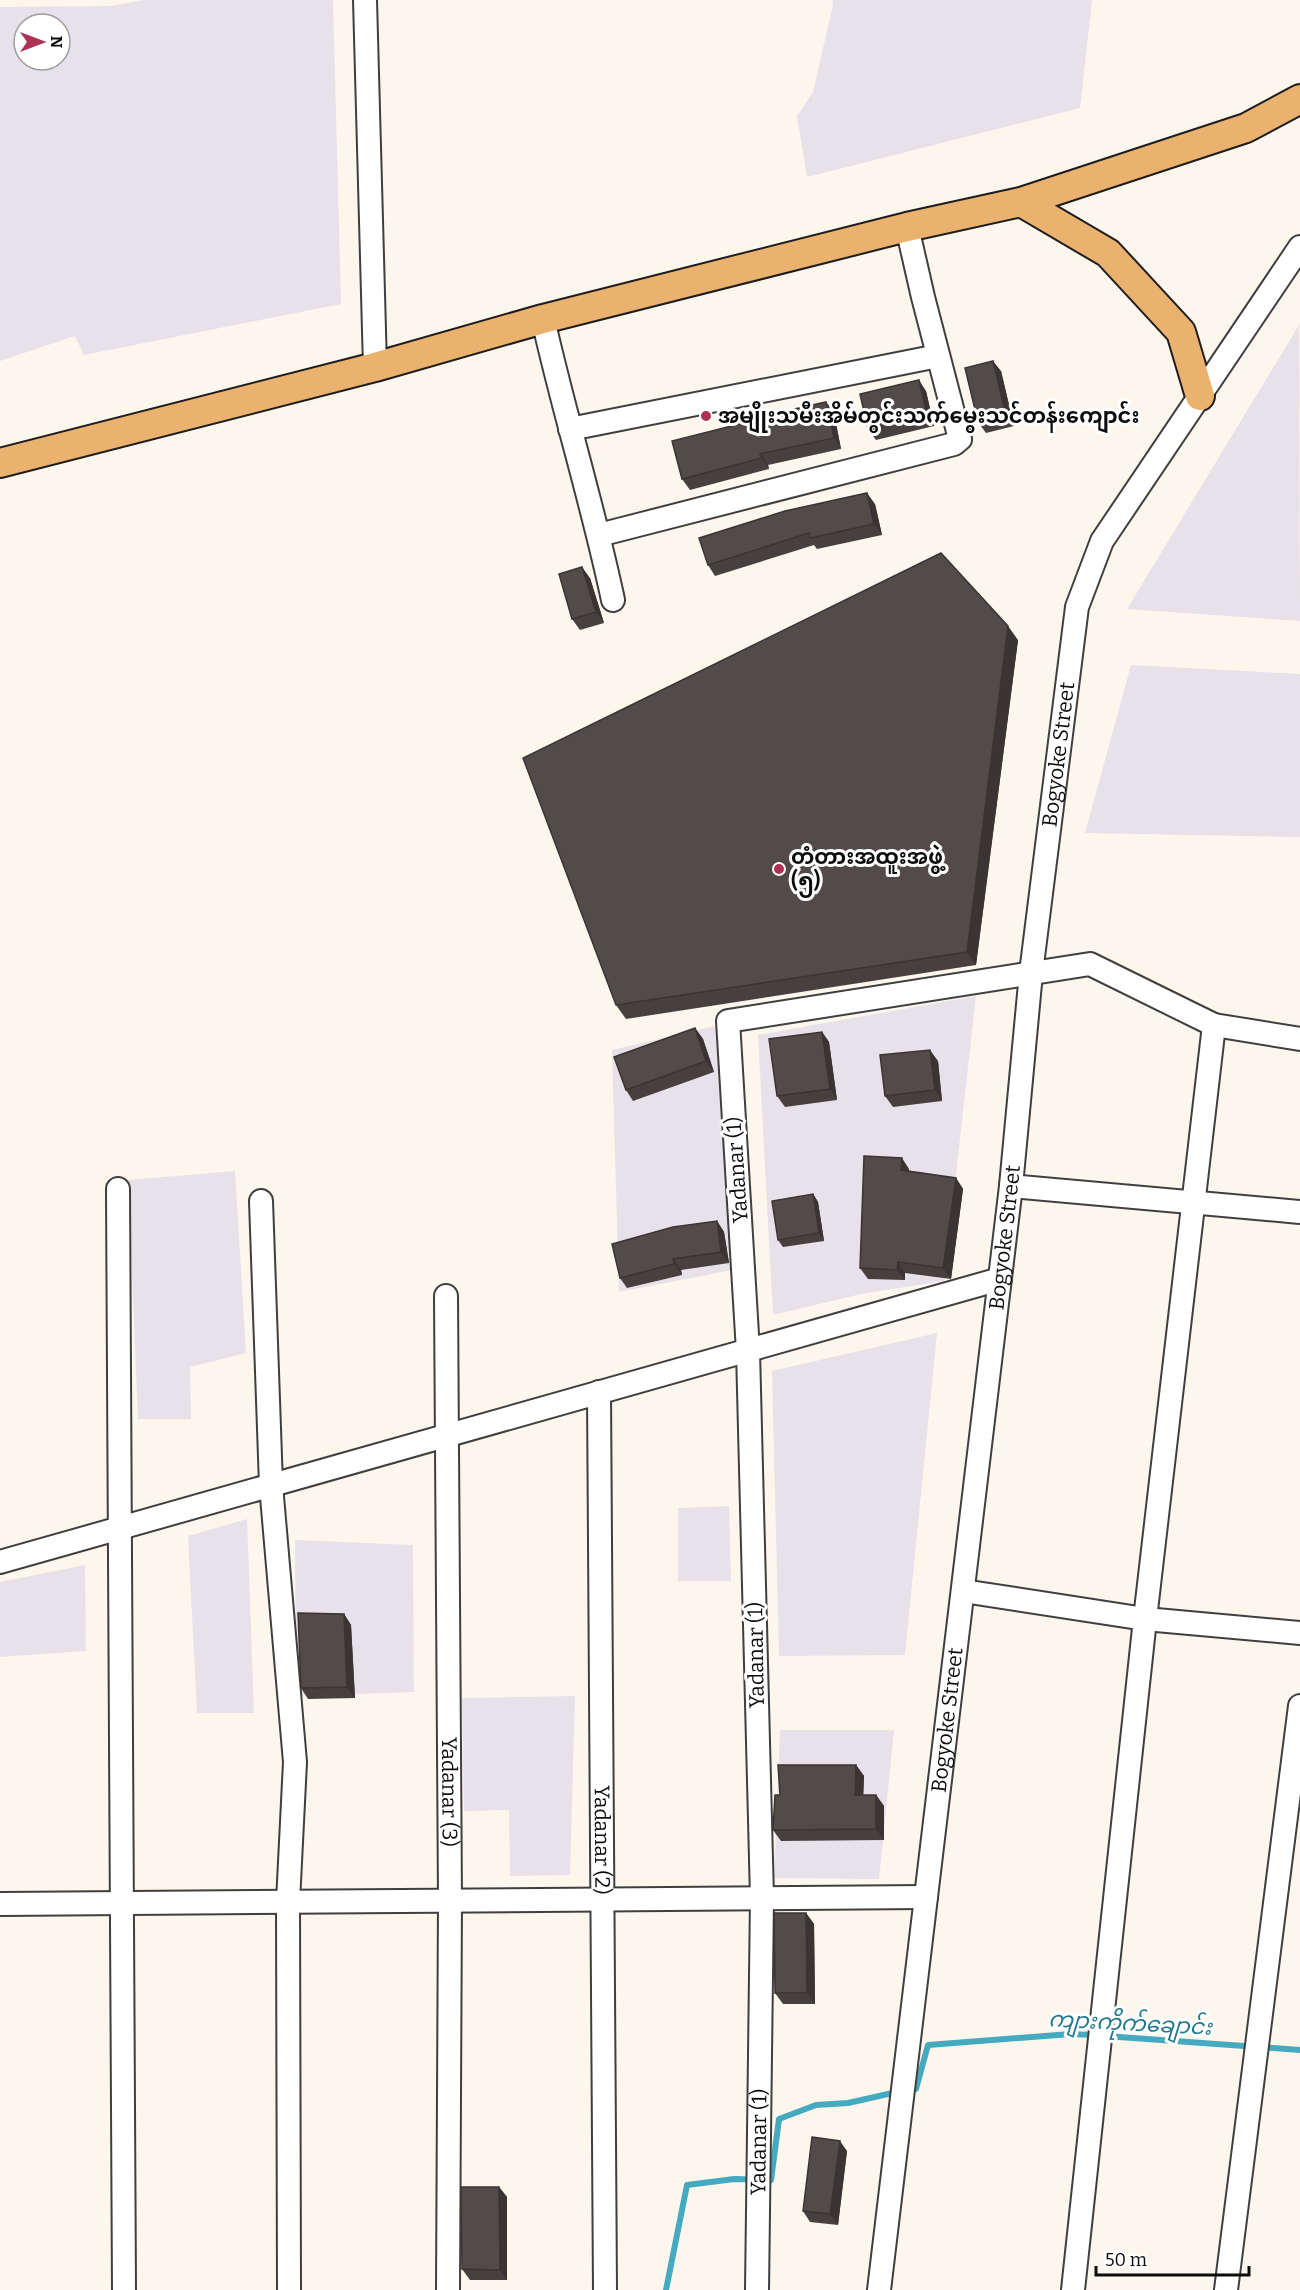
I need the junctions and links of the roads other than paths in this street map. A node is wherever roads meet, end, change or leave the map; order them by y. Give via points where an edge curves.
1 (365, 0) edge
2 (1300, 99) edge
3 (1021, 202) junction
4 (908, 227) junction
5 (1300, 247) edge
6 (543, 319) junction
7 (938, 356) junction
8 (375, 367) junction
9 (1200, 396) junction
10 (570, 429) junction
11 (0, 464) edge
12 (599, 535) junction
13 (613, 600) dead end
14 (1031, 973) junction
15 (1214, 1025) junction
16 (1300, 1039) edge
17 (1011, 1186) junction
18 (118, 1189) dead end
19 (261, 1201) dead end
20 (1193, 1202) junction
21 (1300, 1212) edge
22 (1000, 1279) junction
23 (446, 1296) dead end
24 (748, 1351) junction
25 (599, 1392) junction
26 (446, 1436) junction
27 (271, 1485) junction
28 (120, 1528) junction
29 (0, 1562) edge
30 (963, 1591) junction
31 (1145, 1619) junction
32 (1300, 1633) edge
33 (1300, 1706) edge
34 (926, 1897) junction
35 (762, 1898) junction
36 (603, 1899) junction
37 (450, 1900) junction
38 (288, 1902) junction
39 (122, 1903) junction
40 (0, 1904) edge
41 (124, 2290) edge
42 (289, 2290) edge
43 (448, 2290) edge
44 (605, 2290) edge
45 (757, 2290) edge
46 (879, 2290) edge
47 (1072, 2290) edge
48 (1226, 2290) edge

1 - 8 street
2 - 3 main road via 1246,128
3 - 4 main road
3 - 9 main road via 1108,253 1181,332
4 - 6 main road
4 - 7 street
5 - 9 street, Bogyoke Street
6 - 8 main road
6 - 10 street
7 - 10 street
7 - 12 street via 960,439 954,444
8 - 11 main road
9 - 14 street, Bogyoke Street via 1102,541 1077,607
10 - 12 street
12 - 13 street
14 - 15 street via 1090,964
14 - 17 street, Bogyoke Street
14 - 24 street, Yadanar (1) via 728,1021
15 - 16 street
15 - 20 street
17 - 20 street
17 - 22 street, Bogyoke Street
18 - 28 street
19 - 27 street
20 - 21 street
20 - 31 street
22 - 24 street
22 - 30 street, Bogyoke Street
23 - 26 street, Yadanar (3)
24 - 25 street
24 - 35 street, Yadanar (1)
25 - 26 street
25 - 36 street, Yadanar (2)
26 - 27 street
26 - 37 street, Yadanar (3)
27 - 28 street
27 - 38 street via 295,1762
28 - 29 street
28 - 39 street
30 - 31 street
30 - 34 street, Bogyoke Street
31 - 32 street
31 - 47 street
33 - 48 street
34 - 35 street
34 - 46 street, Bogyoke Street
35 - 36 street
35 - 45 street, Yadanar (1)
36 - 37 street
36 - 44 street, Yadanar (2)
37 - 38 street
37 - 43 street, Yadanar (3)
38 - 39 street
38 - 42 street
39 - 40 street
39 - 41 street

